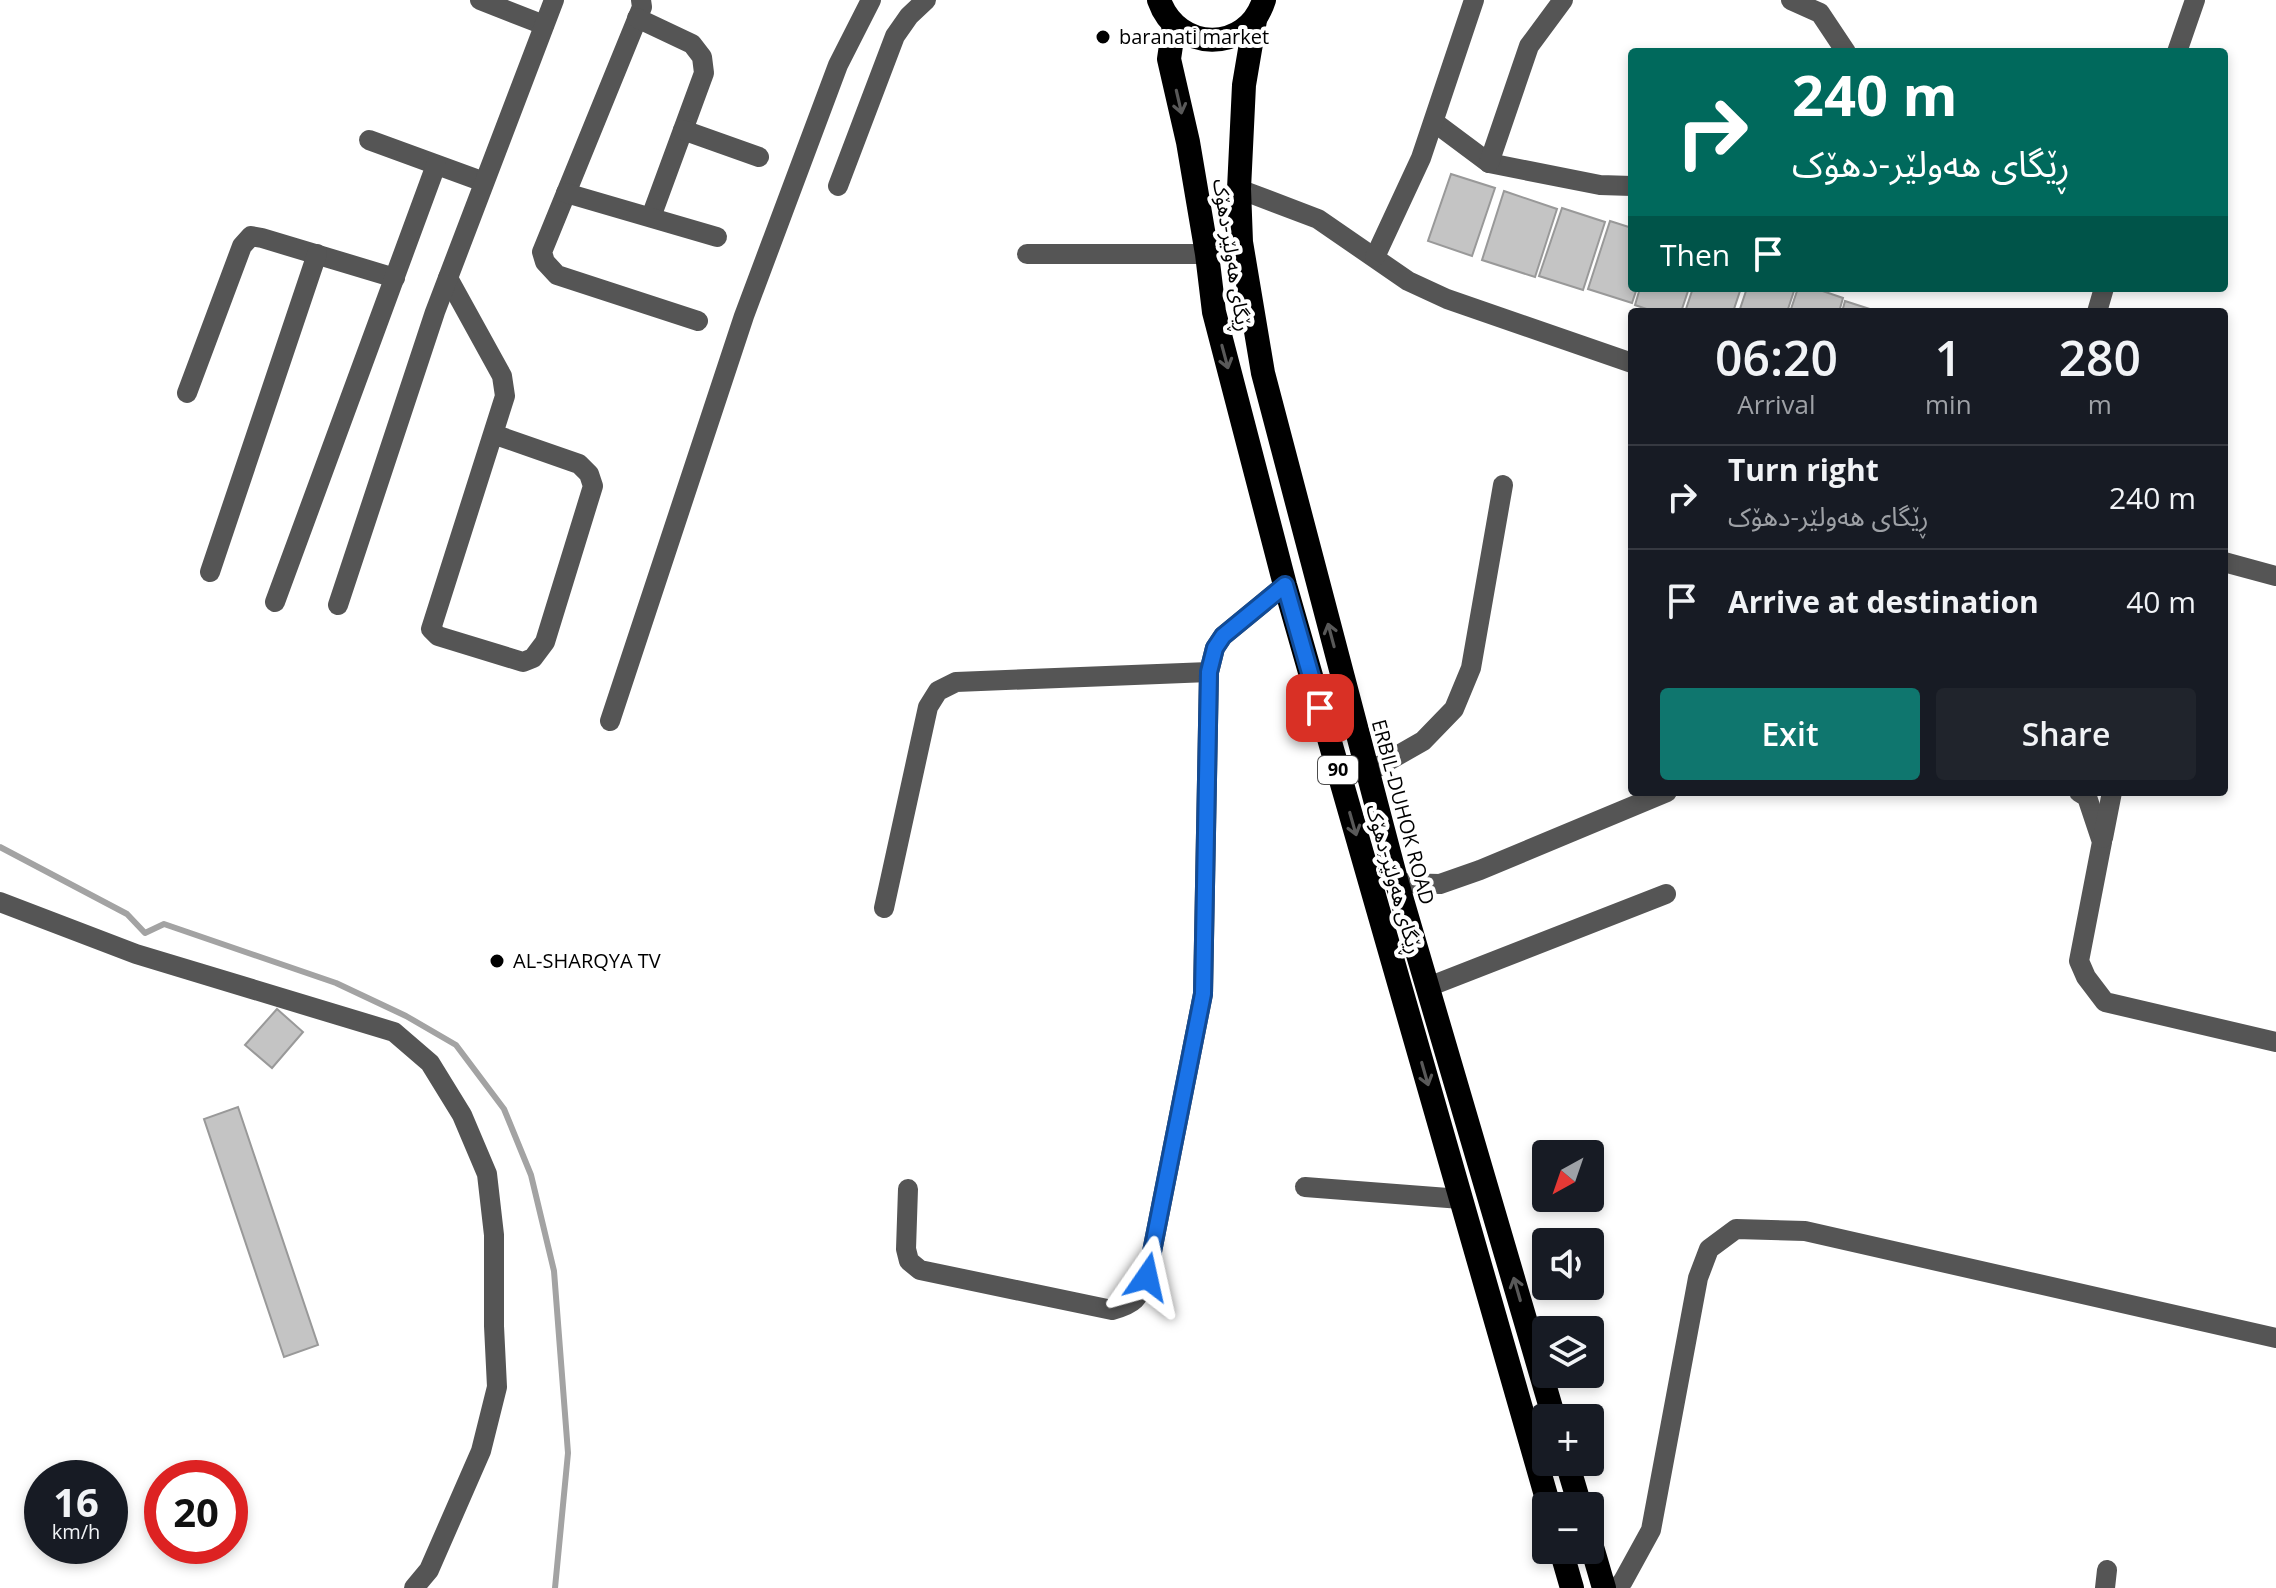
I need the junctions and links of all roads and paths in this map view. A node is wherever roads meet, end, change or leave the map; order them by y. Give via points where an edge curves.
1 (480, 0) edge
2 (554, 0) edge
3 (871, 0) edge
4 (926, 0) edge
5 (1159, 0) edge
6 (1474, 0) edge
7 (1563, 0) edge
8 (1791, 0) edge
9 (2195, 0) edge
10 (639, 9) edge
11 (1260, 10) edge
12 (544, 25) junction
13 (1174, 25) junction
14 (1843, 48) edge
15 (2178, 48) edge
16 (1434, 122) junction
17 (683, 130) junction
18 (369, 140) dead end
19 (759, 157) dead end
20 (1489, 163) junction
21 (436, 165) junction
22 (484, 182) junction
23 (838, 186) dead end
24 (1628, 186) edge
25 (1239, 189) junction
26 (566, 193) junction
27 (651, 217) junction
28 (717, 237) dead end
29 (317, 254) junction
30 (1027, 254) dead end
31 (1207, 254) junction
32 (1375, 257) junction
33 (395, 278) junction
34 (448, 278) junction
35 (698, 321) dead end
36 (1628, 362) edge
37 (187, 393) dead end
38 (493, 434) junction
39 (1503, 485) dead end
40 (2228, 563) edge
41 (210, 572) dead end
42 (2276, 576) edge
43 (1285, 585) junction
44 (275, 602) dead end
45 (338, 605) dead end
46 (1209, 672) junction
47 (610, 721) dead end
48 (1367, 773) junction
49 (1657, 796) edge
50 (2085, 796) edge
51 (2111, 796) edge
52 (2102, 842) junction
53 (1397, 883) junction
54 (1666, 894) dead end
55 (0, 902) edge
56 (884, 908) dead end
57 (1428, 987) junction
58 (2276, 1042) edge
59 (1305, 1187) dead end
60 (908, 1189) dead end
61 (1461, 1199) junction
62 (2276, 1338) edge
63 (1550, 1404) edge
64 (1545, 1492) edge
65 (1565, 1564) edge
66 (1597, 1564) edge
67 (414, 1588) edge
68 (1572, 1588) edge
69 (1604, 1588) edge
70 (1617, 1588) edge

1 - 12 street
2 - 12 street
3 - 47 street via 838,65 744,316
4 - 23 street via 895,36
5 - 13 highway
6 - 16 street
7 - 20 street via 1529,46
8 - 14 street via 1820,13
9 - 15 street
10 - 17 street via 692,44 702,57 704,73
10 - 26 street
11 - 13 highway, 90 via 1241,32 1225,39 1206,40
11 - 25 highway, ERBIL-DUHOK ROAD / 90 via 1244,85
12 - 22 street
13 -> 31 highway, ڕێگای هەولێر-دهۆک / 90 via 1169,59
16 - 20 street
16 - 32 street
17 - 19 street
17 - 27 street
18 - 21 street
20 - 24 street
21 - 22 street
21 - 33 street
22 - 34 street
25 - 32 street via 1318,219
48 -> 25 highway, ERBIL-DUHOK ROAD / 90 via 1263,373 1241,242
26 - 27 street
26 - 35 street via 542,252 557,275
27 - 28 street
29 - 33 street
29 - 37 street via 251,236 242,246
29 - 41 street
30 - 31 street
31 -> 43 highway, ڕێگای هەولێر-دهۆک / 90 via 1214,312
32 - 36 street via 1408,281 1447,299
33 - 44 street
34 - 38 street via 502,376 505,396
34 - 45 street
38 - 38 street via 579,464 593,486 545,642 523,662 438,636 431,629
39 - 48 street via 1471,668 1454,709 1423,741
40 - 42 street
43 - 46 street via 1223,636
43 -> 61 highway, ڕێگای هەولێر-دهۆک / 90
46 - 56 street via 956,682 938,691 928,707
46 - 60 street via 1203,994 1139,1296 1130,1306 1112,1310 920,1270 909,1261 906,1249
48 - 53 highway, ERBIL-DUHOK ROAD / 90
49 - 53 street via 1440,884
50 - 52 street
51 - 52 street
52 - 58 street via 2079,961 2105,1002
53 - 57 highway, ERBIL-DUHOK ROAD / 90
54 - 57 street
55 - 67 street via 136,954 394,1032 430,1063 462,1115 487,1174 494,1235 497,1387 481,1451 429,1570
63 -> 57 highway, ERBIL-DUHOK ROAD / 90
59 - 61 street
61 - 64 highway, ڕێگای هەولێر-دهۆک / 90
62 - 70 street via 1805,1231 1736,1229 1709,1249 1698,1278 1651,1530
65 - 68 highway
66 - 69 highway

